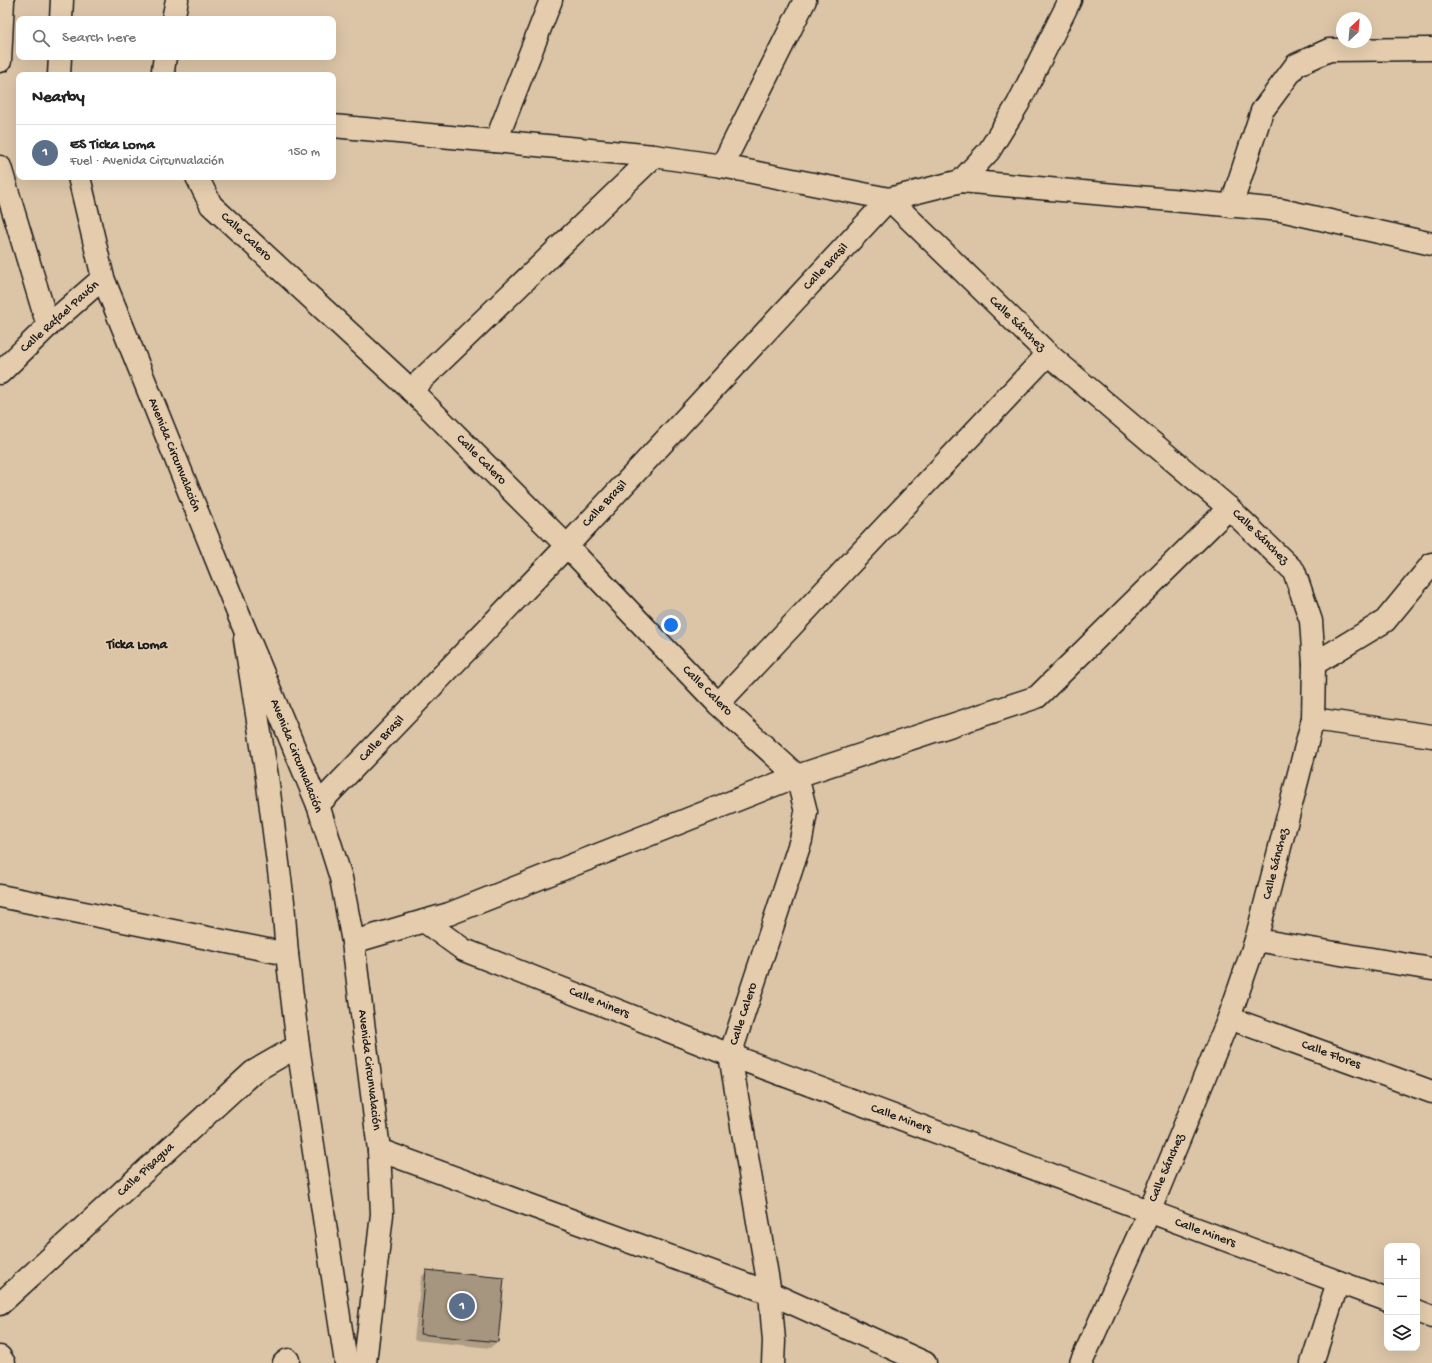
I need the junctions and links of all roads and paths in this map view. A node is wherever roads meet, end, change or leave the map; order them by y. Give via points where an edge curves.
1 (3, 0) edge
2 (62, 0) edge
3 (177, 0) edge
4 (551, 0) edge
5 (805, 0) edge
6 (1070, 0) edge
7 (61, 16) edge
8 (174, 16) edge
9 (1432, 49) edge
10 (60, 60) edge
11 (165, 60) edge
12 (0, 61) edge
13 (59, 72) edge
14 (163, 72) edge
15 (336, 126) edge
16 (496, 142) junction
17 (654, 156) junction
18 (722, 166) junction
19 (0, 167) edge
20 (80, 180) edge
21 (198, 180) edge
22 (961, 181) junction
23 (889, 199) junction
24 (1231, 206) junction
25 (1432, 244) edge
26 (103, 278) junction
27 (48, 326) junction
28 (1048, 354) junction
29 (0, 373) edge
30 (411, 390) junction
31 (1229, 508) junction
32 (567, 546) junction
33 (1432, 564) edge
34 (242, 623) junction
35 (1314, 664) junction
36 (718, 704) junction
37 (1313, 719) junction
38 (1432, 736) edge
39 (797, 776) junction
40 (318, 805) junction
41 (0, 896) edge
42 (424, 921) junction
43 (1256, 940) junction
44 (353, 942) junction
45 (287, 954) junction
46 (1432, 969) edge
47 (1229, 1018) junction
48 (298, 1046) junction
49 (730, 1055) junction
50 (1432, 1092) edge
51 (379, 1150) junction
52 (1149, 1212) junction
53 (1338, 1282) junction
54 (770, 1293) junction
55 (1384, 1299) edge
56 (0, 1304) edge
57 (1420, 1312) edge
58 (1432, 1317) edge
59 (0, 1357) edge
60 (4, 1363) edge
61 (346, 1363) edge
62 (365, 1363) edge
63 (773, 1363) edge
64 (925, 1363) edge
65 (1081, 1363) edge
66 (1312, 1363) edge

1 - 12 main road
2 - 7 main road
3 - 8 main road
4 - 16 main road
5 - 18 main road
6 - 22 main road via 1002,131 989,151
9 - 24 main road via 1329,50 1296,65 1262,111
10 - 13 main road
11 - 14 main road
15 - 16 main road
16 - 17 main road
17 - 18 main road
17 - 30 main road
18 - 23 main road
19 - 27 main road
20 - 26 main road, Avenida Circunvalación
21 - 30 main road, Calle Calero via 211,205
22 - 23 main road
22 - 24 main road
23 - 28 main road, Calle Sánchez
23 - 32 main road, Calle Brasil
24 - 25 main road via 1281,210
26 - 27 main road, Calle Rafael Pavón
26 - 34 main road, Avenida Circunvalación
27 - 29 main road, Calle Rafael Pavón
28 - 31 main road, Calle Sánchez
28 - 36 main road
30 - 32 main road, Calle Calero
31 - 35 main road, Calle Sánchez via 1294,571 1311,621
31 - 39 main road via 1037,697
32 - 36 main road, Calle Calero
32 - 40 main road, Calle Brasil
33 - 35 main road via 1385,621
34 - 40 main road, Avenida Circunvalación
34 - 45 main road via 267,777
35 - 37 main road, Calle Sánchez
36 - 39 main road, Calle Calero
37 - 38 main road
37 - 43 main road, Calle Sánchez
39 - 42 main road via 449,914
39 - 49 main road, Calle Calero via 806,812 801,840
40 - 44 main road, Avenida Circunvalación via 340,878
41 - 45 main road
42 - 44 main road
42 - 49 main road, Calle Miners via 464,950
43 - 46 main road
43 - 47 main road, Calle Sánchez
44 - 51 main road, Avenida Circunvalación
45 - 48 main road
47 - 50 main road, Calle Flores
47 - 52 main road, Calle Sánchez
48 - 56 main road, Calle Pisagua via 253,1072
48 - 61 main road
49 - 52 main road, Calle Miners
49 - 54 main road, Calle Calero
51 - 54 main road
51 - 62 main road, Avenida Circunvalación via 382,1214
52 - 53 main road, Calle Miners
52 - 65 main road, Calle Sánchez
53 - 55 main road, Calle Miners
53 - 66 main road
54 - 63 main road, Calle Calero
54 - 64 main road
57 - 58 main road
59 - 60 main road

